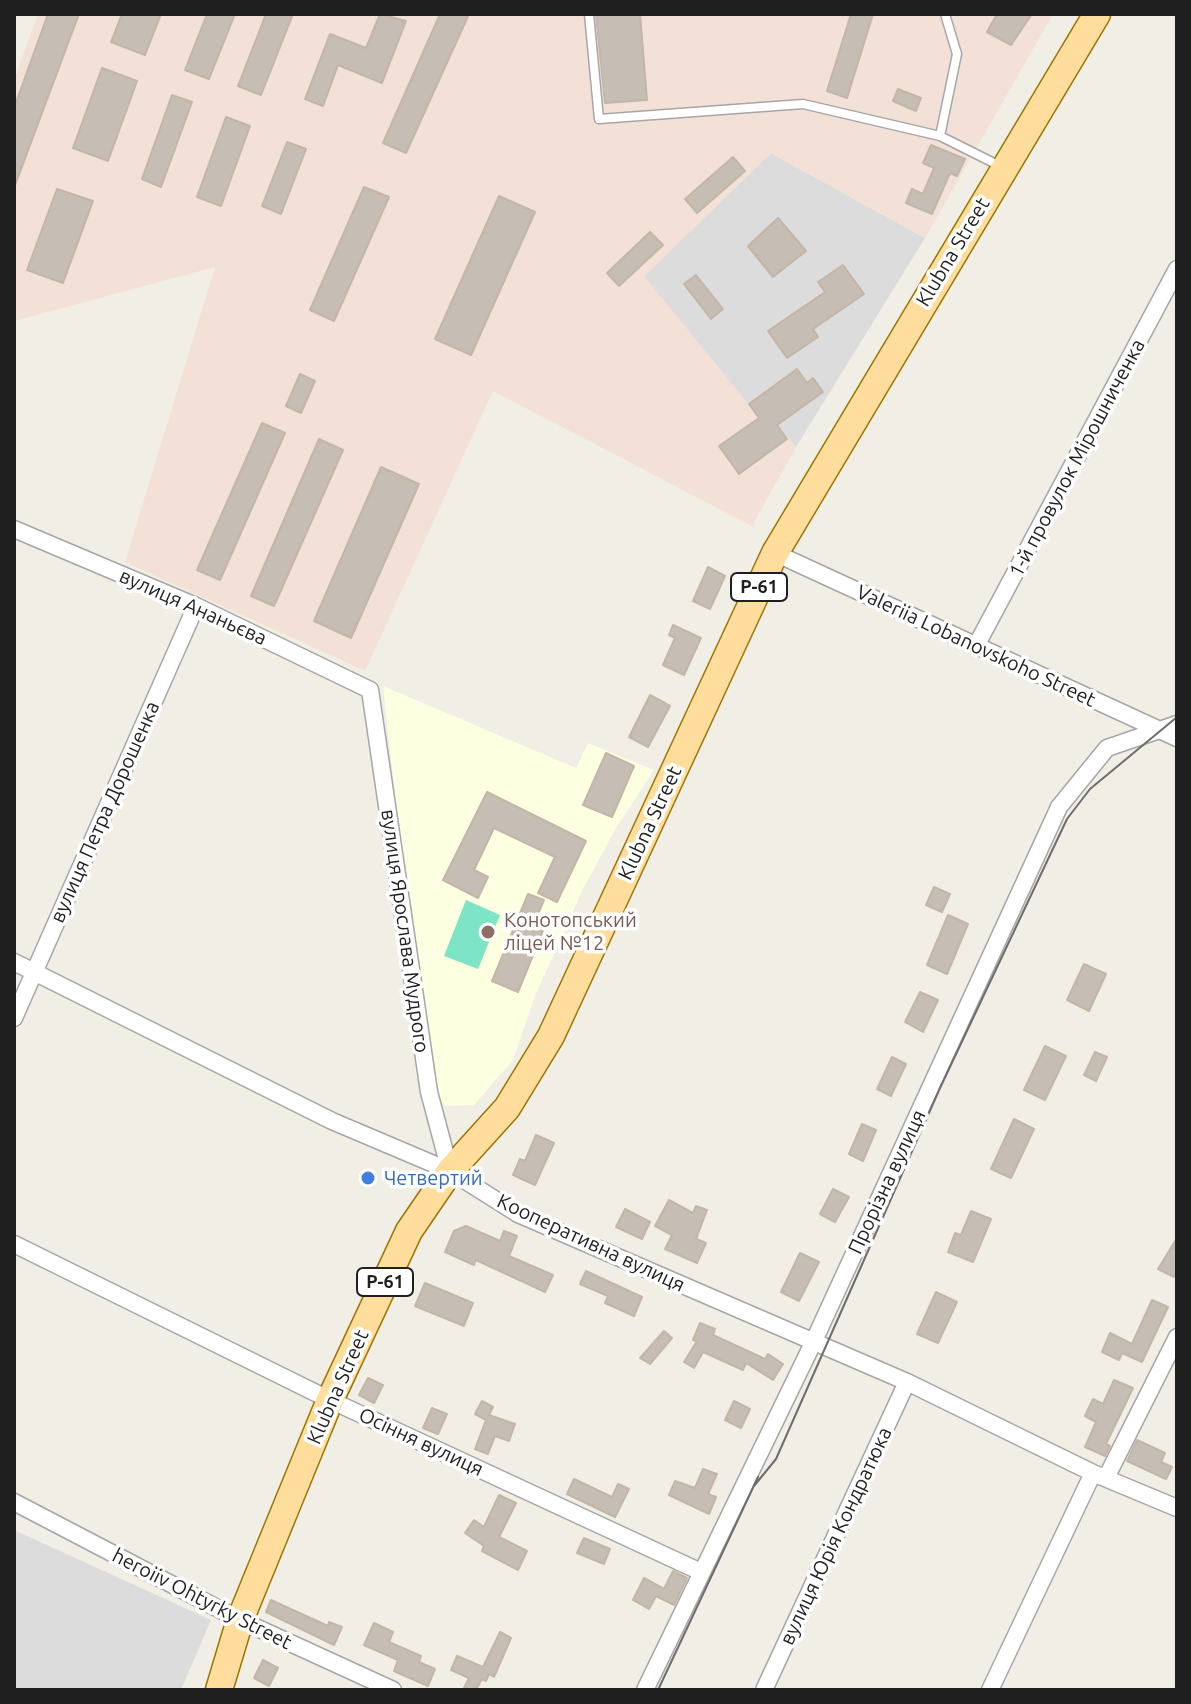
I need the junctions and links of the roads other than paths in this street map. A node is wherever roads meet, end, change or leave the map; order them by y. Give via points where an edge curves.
1 (589, 14) edge
2 (945, 14) edge
3 (1097, 14) edge
4 (940, 136) junction
5 (1003, 167) junction
6 (1177, 269) edge
7 (14, 529) edge
8 (775, 553) junction
9 (196, 606) junction
10 (976, 646) junction
11 (370, 690) joint
12 (1172, 731) edge
13 (14, 962) edge
14 (35, 971) junction
15 (14, 1018) edge
16 (450, 1171) junction
17 (14, 1244) edge
18 (1177, 1337) edge
19 (813, 1343) junction
20 (907, 1382) junction
21 (330, 1400) junction
22 (1099, 1476) junction
23 (14, 1502) edge
24 (1177, 1508) edge
25 (701, 1572) junction
26 (240, 1620) junction
27 (219, 1690) edge
28 (393, 1690) edge
29 (645, 1690) edge
30 (764, 1690) edge
31 (990, 1690) edge

1 - 4 lane via 599,119 803,104
2 - 4 lane via 957,54
3 - 5 main road, Klubna Street / Р-61
4 - 5 lane
5 - 8 main road, Klubna Street / Р-61
6 - 10 street, 1-й провулок Мірошниченка
7 - 9 street, вулиця Ананьєва
8 - 10 street, Valeriia Lobanovskoho Street
8 - 16 main road, Klubna Street / Р-61 via 551,1036 507,1108
9 - 11 street, вулиця Ананьєва
9 - 14 street, вулиця Петра Дорошенка
10 - 12 street, Valeriia Lobanovskoho Street
11 - 16 street, вулиця Ярослава Мудрого via 429,1092
12 - 19 street, Прорізна вулиця via 1107,748 1059,807
13 - 14 street, Кооперативна вулиця
14 - 15 street, вулиця Петра Дорошенка
14 - 16 street, Кооперативна вулиця via 332,1121
16 - 19 street, Кооперативна вулиця via 518,1214
16 - 21 main road, Klubna Street / Р-61 via 409,1231
17 - 21 street, Осіння вулиця
18 - 22 street
19 - 20 street, Кооперативна вулиця
19 - 25 street, Прорізна вулиця
20 - 22 street, Кооперативна вулиця
20 - 30 street, вулиця Юрія Кондратюка
21 - 25 street, Осіння вулиця
21 - 26 main road, Klubna Street / Р-61
22 - 24 street, Кооперативна вулиця
22 - 31 street
23 - 26 street, heroiiv Ohtyrky Street
25 - 29 street, Прорізна вулиця
26 - 27 main road, Klubna Street / Р-61
26 - 28 street, heroiiv Ohtyrky Street

